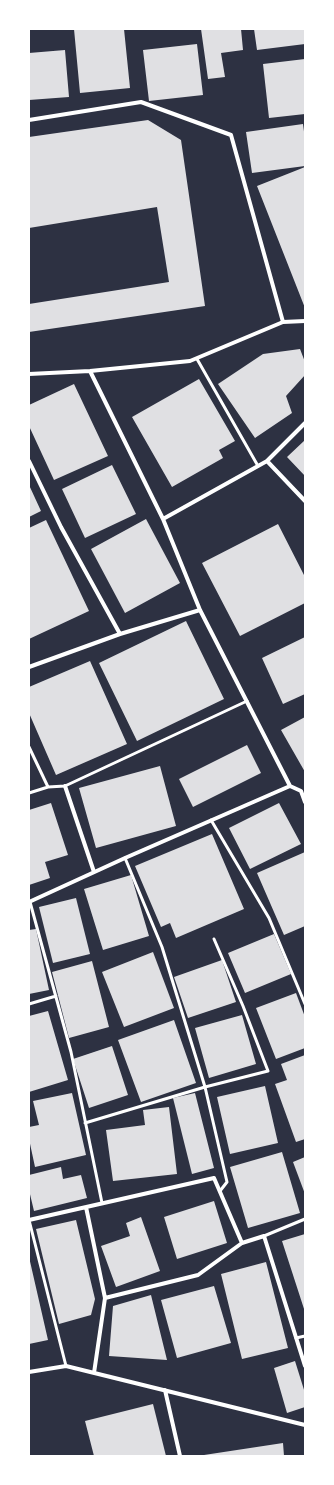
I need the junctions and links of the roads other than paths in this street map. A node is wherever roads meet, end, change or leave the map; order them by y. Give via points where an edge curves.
1 (29, 120) edge
2 (305, 321) edge
3 (283, 322) junction
4 (197, 359) junction
5 (90, 371) junction
6 (29, 374) edge
7 (305, 423) edge
8 (29, 461) edge
9 (267, 461) junction
10 (258, 466) junction
11 (305, 501) edge
12 (163, 519) junction
13 (200, 610) junction
14 (120, 634) junction
15 (29, 667) edge
16 (247, 701) junction
17 (29, 747) edge
18 (65, 786) junction
19 (290, 786) junction
20 (48, 787) junction
21 (29, 793) edge
22 (305, 802) edge
23 (211, 820) junction
24 (125, 858) junction
25 (94, 872) junction
26 (29, 902) edge
27 (214, 939) dead end
28 (56, 996) junction
29 (29, 1004) edge
30 (305, 1004) edge
31 (206, 1087) junction
32 (85, 1123) junction
33 (220, 1191) junction
34 (102, 1203) junction
35 (86, 1207) junction
36 (305, 1219) edge
37 (29, 1220) edge
38 (264, 1236) junction
39 (242, 1243) junction
40 (105, 1298) junction
41 (305, 1336) edge
42 (296, 1338) junction
43 (66, 1366) junction
44 (305, 1366) edge
45 (29, 1372) edge
46 (94, 1373) junction
47 (165, 1390) junction
48 (305, 1425) edge
49 (180, 1456) edge

1 - 3 street via 141,102 231,135
2 - 3 street
3 - 4 street
4 - 5 street
4 - 10 lane
5 - 6 street
5 - 12 street
7 - 9 street
8 - 14 street via 61,527
9 - 10 street
9 - 11 street
10 - 12 street
12 - 13 street
13 - 14 street
13 - 16 street
14 - 15 street
16 - 18 lane
16 - 19 street
17 - 20 lane
18 - 20 lane
18 - 25 street
19 - 22 street via 301,791
19 - 23 street
20 - 21 lane
23 - 24 street
23 - 30 lane via 269,918
24 - 25 street
24 - 31 lane via 162,947
25 - 26 street
26 - 28 lane
27 - 31 lane via 268,1071
28 - 29 lane
28 - 32 lane via 71,1052
31 - 32 lane
31 - 33 lane via 227,1182
32 - 34 lane
33 - 34 street via 214,1178
33 - 39 street
34 - 35 street
35 - 37 street
35 - 40 street
36 - 38 lane
37 - 43 lane
38 - 39 street
38 - 42 street
39 - 40 street via 198,1275
40 - 46 street
41 - 42 lane
42 - 44 street
43 - 45 street
43 - 46 street
46 - 47 street
47 - 48 street
47 - 49 street

